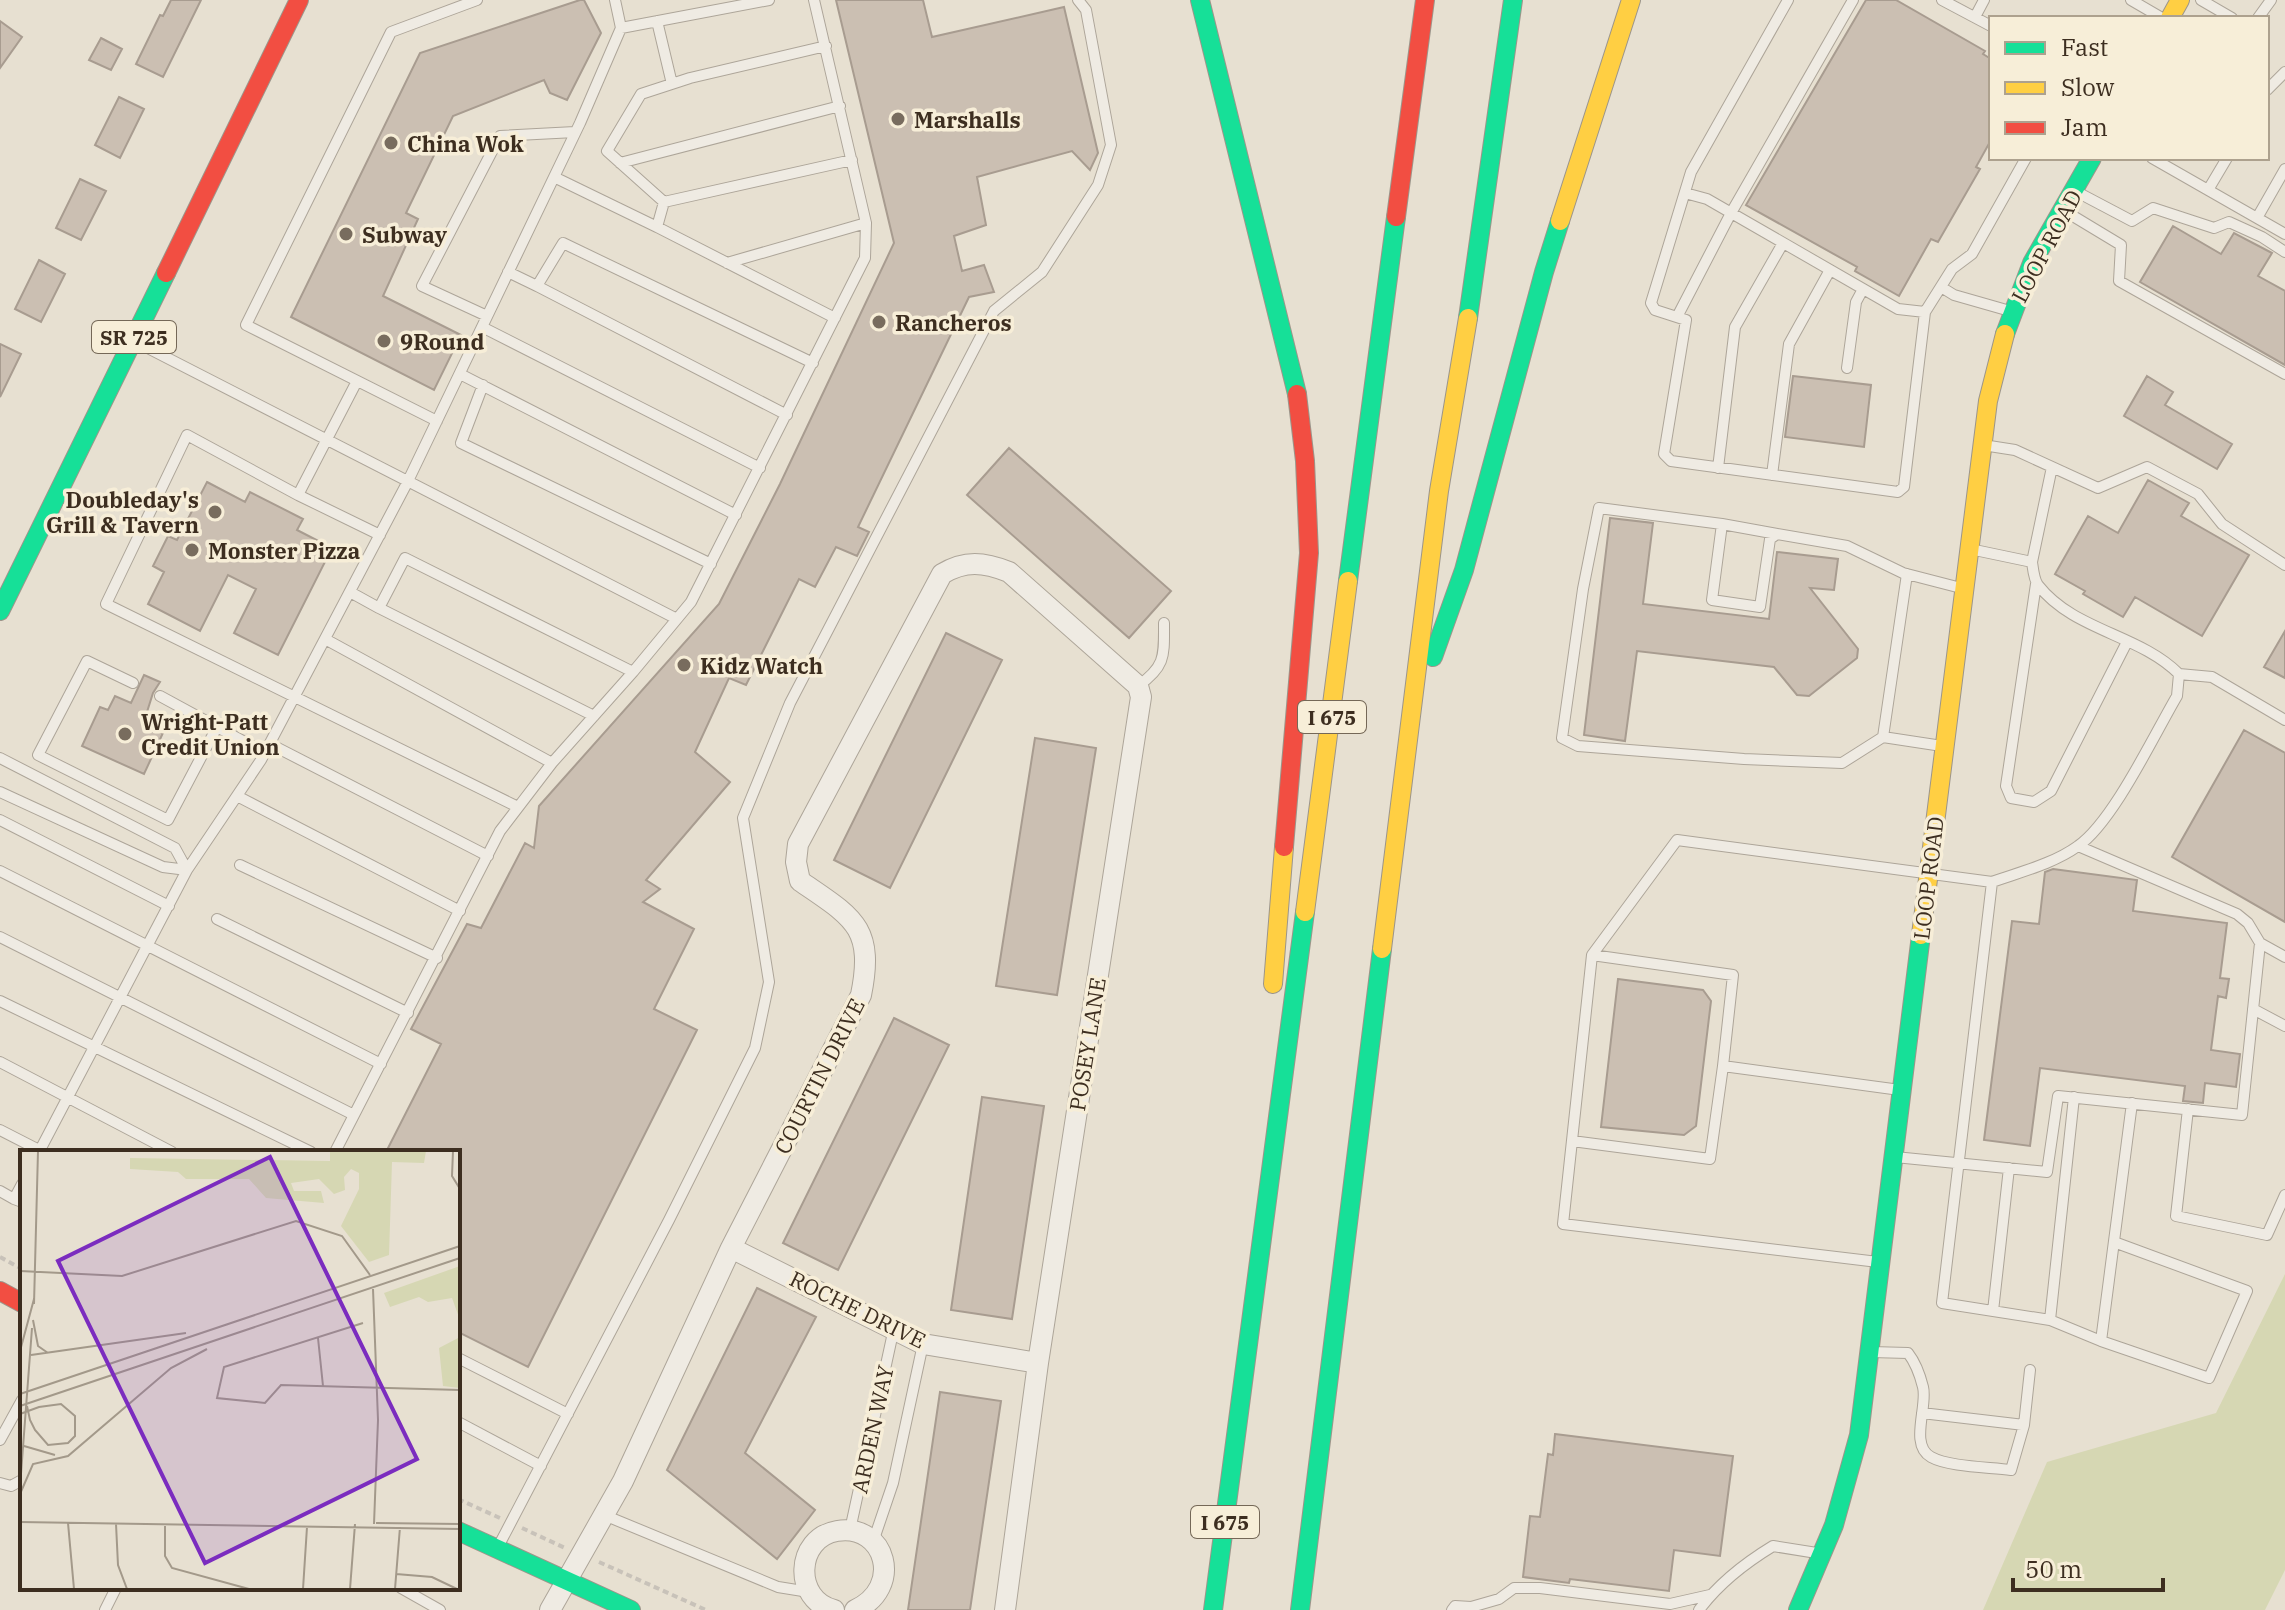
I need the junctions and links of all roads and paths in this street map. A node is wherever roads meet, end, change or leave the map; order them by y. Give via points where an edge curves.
1 (299, 0) edge
2 (477, 0) edge
3 (615, 0) edge
4 (769, 0) edge
5 (814, 0) edge
6 (1078, 0) edge
7 (1200, 0) edge
8 (1425, 0) edge
9 (1513, 0) edge
10 (1631, 0) edge
11 (1788, 0) edge
12 (1853, 0) edge
13 (1942, 0) edge
14 (1984, 0) edge
15 (2131, 0) edge
16 (2201, 0) edge
17 (2159, 16) edge
18 (2229, 16) edge
19 (1975, 17) junction
20 (657, 21) junction
21 (1989, 25) edge
22 (621, 28) junction
23 (826, 46) junction
24 (2285, 72) edge
25 (672, 84) junction
26 (2269, 88) edge
27 (840, 106) junction
28 (575, 132) junction
29 (852, 160) junction
30 (2025, 160) edge
31 (2091, 160) edge
32 (2226, 160) edge
33 (2165, 161) edge
34 (620, 163) junction
35 (2285, 169) edge
36 (554, 177) junction
37 (2208, 190) junction
38 (2075, 191) junction
39 (1685, 193) junction
40 (664, 202) junction
41 (2063, 210) junction
42 (1731, 213) junction
43 (2257, 218) junction
44 (866, 223) junction
45 (657, 227) junction
46 (2285, 234) edge
47 (1783, 243) junction
48 (2285, 252) edge
49 (727, 263) junction
50 (1830, 270) junction
51 (508, 272) junction
52 (537, 286) junction
53 (1941, 287) junction
54 (1863, 289) junction
55 (1925, 312) junction
56 (2012, 312) junction
57 (1677, 317) junction
58 (835, 318) junction
59 (484, 322) junction
60 (133, 340) junction
61 (813, 363) junction
62 (1847, 368) dead end
63 (460, 374) junction
64 (2285, 374) edge
65 (357, 381) junction
66 (483, 385) junction
67 (787, 415) junction
68 (437, 421) junction
69 (326, 441) junction
70 (1981, 445) junction
71 (2052, 467) junction
72 (760, 468) junction
73 (1718, 468) junction
74 (1772, 475) junction
75 (407, 483) junction
76 (298, 495) junction
77 (736, 515) junction
78 (1722, 524) junction
79 (1777, 534) junction
80 (380, 535) junction
81 (1968, 548) junction
82 (2032, 562) junction
83 (711, 564) junction
84 (2285, 565) edge
85 (1907, 574) junction
86 (2036, 584) junction
87 (1963, 588) junction
88 (350, 592) junction
89 (379, 608) junction
90 (0, 611) edge
91 (677, 619) junction
92 (1164, 623) dead end
93 (325, 639) junction
94 (2127, 642) junction
95 (633, 672) junction
96 (2179, 674) junction
97 (133, 683) dead end
98 (1138, 686) junction
99 (160, 696) dead end
100 (295, 696) junction
101 (594, 716) junction
102 (2285, 720) edge
103 (1409, 723) junction
104 (217, 727) junction
105 (1883, 737) junction
106 (1944, 746) junction
107 (267, 749) junction
108 (0, 758) edge
109 (552, 763) junction
110 (0, 792) edge
111 (237, 796) junction
112 (518, 807) junction
113 (0, 820) edge
114 (2078, 846) junction
115 (488, 856) junction
116 (240, 865) dead end
117 (187, 870) junction
118 (0, 871) edge
119 (1929, 872) junction
120 (1992, 882) junction
121 (169, 906) junction
122 (460, 911) junction
123 (217, 919) dead end
124 (0, 937) edge
125 (2260, 943) junction
126 (148, 944) junction
127 (1592, 955) junction
128 (2285, 957) edge
129 (437, 958) junction
130 (121, 997) junction
131 (0, 1001) edge
132 (1271, 1009) dead end
133 (2253, 1009) junction
134 (408, 1013) junction
135 (2285, 1026) edge
136 (93, 1049) junction
137 (1267, 1056) dead end
138 (0, 1062) edge
139 (381, 1064) junction
140 (1723, 1066) junction
141 (1902, 1090) junction
142 (2074, 1097) junction
143 (67, 1098) junction
144 (2132, 1103) junction
145 (2188, 1109) junction
146 (354, 1115) junction
147 (0, 1130) edge
148 (1572, 1141) junction
149 (39, 1150) edge
150 (41, 1150) edge
151 (168, 1150) edge
152 (307, 1150) edge
153 (336, 1150) edge
154 (1893, 1157) junction
155 (1961, 1162) junction
156 (2009, 1168) junction
157 (0, 1191) edge
158 (2285, 1195) edge
159 (18, 1200) edge
160 (2114, 1242) junction
161 (731, 1248) junction
162 (0, 1257) edge
163 (1880, 1262) junction
164 (20, 1268) edge
165 (0, 1291) edge
166 (20, 1302) edge
167 (1993, 1311) junction
168 (2050, 1320) junction
169 (894, 1328) junction
170 (2101, 1341) junction
171 (923, 1344) junction
172 (1869, 1352) junction
173 (460, 1359) edge
174 (1038, 1363) junction
175 (2030, 1370) dead end
176 (20, 1404) edge
177 (1922, 1413) junction
178 (568, 1414) junction
179 (460, 1423) edge
180 (2024, 1425) junction
181 (1237, 1433) junction
182 (0, 1440) edge
183 (541, 1466) junction
184 (20, 1481) edge
185 (0, 1483) edge
186 (604, 1515) junction
187 (850, 1530) junction
188 (460, 1532) edge
189 (873, 1542) junction
190 (497, 1549) junction
191 (1825, 1555) junction
192 (602, 1563) dead end
193 (565, 1581) junction
194 (115, 1590) edge
195 (404, 1590) edge
196 (809, 1592) junction
197 (1710, 1595) junction
198 (105, 1610) edge
199 (438, 1610) edge
200 (550, 1610) edge
201 (631, 1610) edge
202 (706, 1610) edge
203 (830, 1610) edge
204 (855, 1610) edge
205 (1005, 1610) edge
206 (1213, 1610) edge
207 (1300, 1610) edge
208 (1452, 1610) edge
209 (1699, 1610) edge
210 (1798, 1610) edge

1 - 60 main road, SR 725
2 - 65 lane via 391,32 246,325
3 - 22 lane
4 - 20 lane
5 - 23 lane
6 - 178 lane via 1086,10 1111,145 1098,185 1042,272 994,311 790,703 743,818 769,982 755,1048
7 - 132 main road via 1293,370 1308,487 1309,553
8 - 181 main road, I 675
9 - 103 main road
10 - 103 main road via 1544,272 1464,570
11 - 39 lane via 1691,172
12 - 42 lane
13 - 19 lane
14 - 19 lane
15 - 17 lane
16 - 18 lane
19 - 21 lane
20 - 22 lane
20 - 25 lane
22 - 28 lane
23 - 25 lane
23 - 27 lane
24 - 26 lane
25 - 34 lane via 641,94 607,151
27 - 29 lane
27 - 34 lane
28 - 36 lane
28 - 59 lane via 500,136 422,286
29 - 40 lane
29 - 44 lane
30 - 53 lane via 1972,254 1952,269
31 - 38 main road, LOOP ROAD
32 - 37 lane
33 - 37 lane
34 - 40 lane
35 - 43 lane
36 - 45 lane
36 - 51 lane
37 - 43 lane
38 - 41 main road, LOOP ROAD
38 - 48 lane via 2132,221 2153,208 2214,228 2229,222
39 - 42 lane
39 - 57 lane via 1651,303 1655,310
40 - 45 lane
41 - 56 main road, LOOP ROAD
41 - 64 lane via 2121,245 2119,281
42 - 47 lane
42 - 57 lane
43 - 46 lane
44 - 49 lane
44 - 58 lane via 865,258
45 - 49 lane
47 - 50 lane
47 - 73 lane via 1735,327
49 - 58 lane
50 - 54 lane
50 - 74 lane via 1789,344
51 - 52 lane
51 - 59 lane
52 - 61 lane via 563,243
52 - 67 lane
53 - 55 lane
53 - 56 lane
54 - 55 lane via 1898,309
54 - 62 lane via 1856,302
55 - 74 lane via 1904,487 1898,492
56 - 70 main road, LOOP ROAD via 2000,345
57 - 73 lane via 1686,320 1664,454 1671,461
58 - 61 lane
59 - 63 lane
59 - 72 lane
60 - 69 lane
60 - 90 main road, SR 725
61 - 67 lane
63 - 66 lane
63 - 68 lane
65 - 68 lane
65 - 69 lane
66 - 77 lane
66 - 83 lane via 461,443
67 - 72 lane
68 - 75 lane
69 - 75 lane
69 - 76 lane
70 - 71 lane via 2015,450
70 - 81 main road, LOOP ROAD
71 - 82 lane
71 - 84 lane via 2098,488 2147,467 2198,494 2222,524
72 - 77 lane
73 - 74 lane
75 - 80 lane
75 - 91 lane
76 - 80 lane
76 - 100 lane via 187,435 106,604
77 - 83 lane
78 - 79 lane
78 - 79 lane via 1712,600 1760,607 1770,539
78 - 105 lane via 1599,508 1562,738 1578,746 1842,763
79 - 85 lane via 1847,546
80 - 88 lane
81 - 82 lane
81 - 87 main road, LOOP ROAD
82 - 86 lane
83 - 91 lane
85 - 87 lane
85 - 105 lane
86 - 94 lane via 2075,618
86 - 94 lane via 2006,786 2011,798 2034,802 2051,791
87 - 106 main road, LOOP ROAD
88 - 89 lane
88 - 93 lane
89 - 95 lane via 405,558
89 - 101 lane
91 - 95 lane
92 - 98 lane via 1164,655 1156,673
93 - 100 lane
93 - 109 lane
94 - 96 lane via 2164,659
95 - 101 lane
96 - 102 lane via 2212,677
96 - 114 lane via 2177,696 2102,825
97 - 104 lane via 87,661 38,755 168,820
98 - 161 street, COURTIN DRIVE via 1009,572 972,563 942,574 798,844 800,881 850,916 862,934 867,966 861,995
98 - 174 street, POSEY LANE via 1141,697
99 - 104 lane
100 - 107 lane
100 - 112 lane
101 - 109 lane
103 - 207 main road
104 - 107 lane
105 - 106 lane
106 - 119 main road, LOOP ROAD
107 - 111 lane
107 - 115 lane
108 - 117 lane via 175,848
109 - 112 lane
110 - 117 lane via 163,867
111 - 117 lane
111 - 122 lane
112 - 115 lane
113 - 121 lane
114 - 120 lane
114 - 125 lane via 2237,914
115 - 122 lane
116 - 129 lane
117 - 121 lane
118 - 126 lane
119 - 120 lane
119 - 127 lane via 1677,840
119 - 141 main road, LOOP ROAD
120 - 155 lane
121 - 126 lane
122 - 129 lane
123 - 134 lane
124 - 130 lane
125 - 128 lane
125 - 133 lane
126 - 130 lane
126 - 139 lane
127 - 140 lane via 1733,975
127 - 148 lane
129 - 134 lane
130 - 136 lane
130 - 146 lane
131 - 136 lane
133 - 135 lane
133 - 145 lane via 2242,1115
134 - 139 lane
136 - 143 lane
136 - 152 lane
137 - 181 main road
138 - 143 lane
139 - 146 lane
140 - 141 lane
140 - 148 lane via 1710,1159
141 - 154 main road, LOOP ROAD
142 - 144 lane
142 - 156 lane via 2058,1096 2047,1172
142 - 168 lane
143 - 150 lane
143 - 151 lane
144 - 145 lane
144 - 160 lane
145 - 158 lane via 2176,1216 2267,1235
146 - 153 lane
147 - 149 lane
148 - 163 lane via 1563,1224
154 - 155 lane
154 - 163 main road, LOOP ROAD
155 - 156 lane
155 - 167 lane via 1942,1303
156 - 167 lane
157 - 159 lane
160 - 170 lane
160 - 170 lane via 2247,1291 2209,1378
161 - 169 street, ROCHE DRIVE
161 - 186 street, COURTIN DRIVE
162 - 164 path
163 - 172 main road, LOOP ROAD
165 - 166 main road
167 - 168 lane
168 - 170 lane
169 - 171 street, ROCHE DRIVE
169 - 187 lane, ARDEN WAY
171 - 174 street, ROCHE DRIVE
171 - 189 lane via 893,1483
172 - 177 lane via 1908,1353 1915,1361 1923,1388
172 - 191 main road, LOOP ROAD via 1859,1435
173 - 178 lane
174 - 205 street, POSEY LANE
175 - 180 lane
176 - 182 lane
177 - 180 lane
177 - 180 lane via 1921,1446 1928,1456 2011,1470
178 - 183 lane
179 - 183 lane
181 - 206 main road, I 675
183 - 190 lane
184 - 185 lane via 11,1486
186 - 193 street, COURTIN DRIVE
186 - 196 lane via 778,1587
187 - 189 street
187 - 196 street via 814,1543 804,1566
188 - 190 main road
189 - 204 street via 885,1567 884,1581 868,1604
190 - 193 main road
191 - 197 lane via 1773,1546
191 - 210 main road, LOOP ROAD
192 - 202 path
193 - 200 street, COURTIN DRIVE
193 - 201 main road
194 - 198 lane
195 - 199 lane
196 - 203 street
197 - 208 lane via 1670,1604 1514,1588 1499,1599
197 - 209 lane

